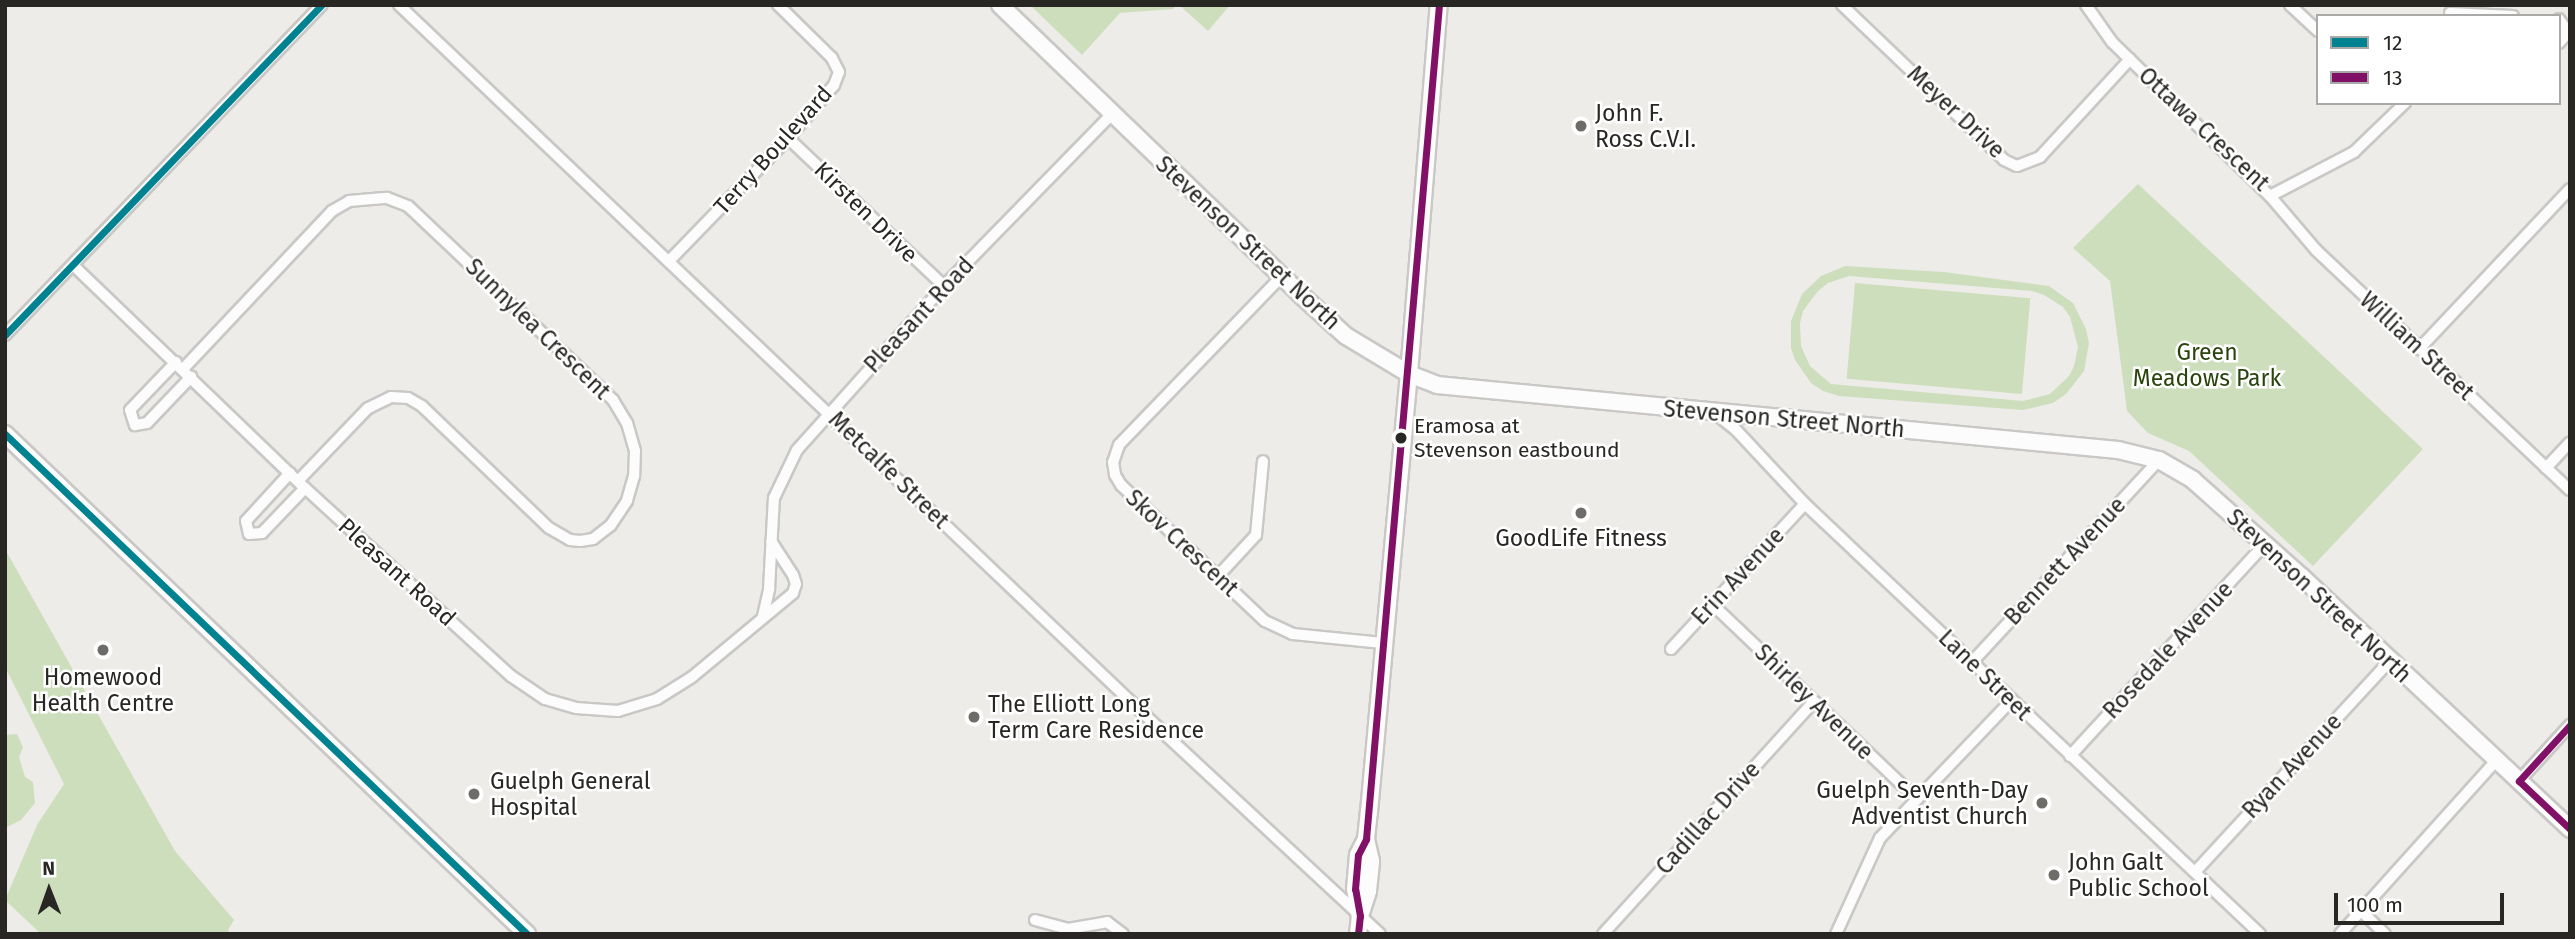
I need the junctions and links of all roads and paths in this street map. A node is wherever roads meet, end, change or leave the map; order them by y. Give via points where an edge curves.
1 (322, 5) edge
2 (399, 5) edge
3 (778, 5) edge
4 (1000, 5) edge
5 (1439, 5) edge
6 (1842, 5) edge
7 (2086, 5) edge
8 (2290, 5) edge
9 (2450, 11) edge
10 (2488, 14) edge
11 (2561, 22) edge
12 (2316, 29) edge
13 (2561, 41) edge
14 (2130, 59) junction
15 (2401, 105) edge
16 (1111, 115) junction
17 (788, 138) junction
18 (2570, 189) edge
19 (2270, 196) junction
20 (669, 261) junction
21 (74, 265) junction
22 (1281, 277) junction
23 (944, 286) junction
24 (5, 335) edge
25 (2419, 349) junction
26 (183, 370) junction
27 (1409, 374) junction
28 (829, 412) junction
29 (1715, 413) junction
30 (5, 434) edge
31 (2570, 442) edge
32 (2159, 460) junction
33 (1263, 461) dead end
34 (2546, 468) junction
35 (298, 481) junction
36 (2570, 490) edge
37 (1805, 504) junction
38 (771, 541) junction
39 (2265, 544) junction
40 (1218, 576) junction
41 (1712, 604) junction
42 (763, 615) junction
43 (1383, 643) junction
44 (1671, 649) dead end
45 (2390, 661) junction
46 (1972, 662) junction
47 (2011, 701) junction
48 (1813, 702) junction
49 (2570, 725) edge
50 (2070, 756) junction
51 (2496, 761) junction
52 (2519, 781) junction
53 (1917, 799) junction
54 (2570, 829) edge
55 (2195, 872) junction
56 (2361, 911) junction
57 (1360, 916) junction
58 (1035, 920) dead end
59 (1841, 933) edge
60 (527, 934) edge
61 (1123, 934) edge
62 (1358, 934) edge
63 (1380, 934) edge
64 (1603, 934) edge
65 (2260, 934) edge
66 (2340, 934) edge
67 (2385, 934) edge

1 - 21 street
2 - 20 street, Metcalfe Street
3 - 17 street, Terry Boulevard via 832,58 839,72 834,85
4 - 16 main road, Stevenson Street North
5 - 27 main road
6 - 14 street, Meyer Drive via 2004,160 2017,166 2040,157
7 - 14 street, Ottawa Crescent via 2099,29
8 - 12 street
9 - 10 street
11 - 13 street via 2566,29
14 - 19 street, Ottawa Crescent
15 - 19 street, Ottawa Crescent via 2354,152
16 - 22 main road, Stevenson Street North
16 - 23 street, Pleasant Road
17 - 20 street, Terry Boulevard
17 - 23 street, Kirsten Drive
18 - 25 street
19 - 25 street, William Street via 2316,250
20 - 28 street, Metcalfe Street
21 - 24 street
21 - 26 street, Pleasant Road
22 - 27 main road, Stevenson Street North via 1346,336
22 - 40 street, Skov Crescent via 1119,445 1113,462 1121,485
23 - 28 street, Pleasant Road
25 - 34 street, William Street
26 - 26 street, Sunnylea Crescent via 147,423 135,425 130,410
26 - 35 street, Pleasant Road
26 - 35 street, Sunnylea Crescent via 332,211 349,201 387,198 408,206 613,400 627,423 635,451 627,501 611,525 593,539 580,541 549,528 422,406 408,398 391,397 368,408
27 - 29 main road, Stevenson Street North via 1437,386
27 - 43 main road
28 - 38 street, Pleasant Road via 785,471 774,498
28 - 57 street, Metcalfe Street
29 - 32 main road, Stevenson Street North via 2118,450
29 - 37 street, Lane Street
30 - 60 main road
31 - 34 street
32 - 39 main road, Stevenson Street North via 2193,480
32 - 46 street, Bennett Avenue
33 - 40 street via 1256,535
34 - 36 street, William Street
35 - 35 street, Sunnylea Crescent via 262,533 249,534 246,521
35 - 42 street, Pleasant Road via 511,676 545,699 576,708 618,711 657,699 692,677
37 - 41 street, Erin Avenue
37 - 46 street, Lane Street
38 - 42 street, Pleasant Road
38 - 42 street, Pleasant Road via 796,584 793,593
39 - 45 main road, Stevenson Street North
39 - 50 street, Rosedale Avenue
40 - 43 street, Skov Crescent via 1265,621 1284,631
41 - 44 street, Erin Avenue
41 - 48 street, Shirley Avenue
43 - 57 main road via 1366,839 1372,855
45 - 51 main road, Stevenson Street North
45 - 55 street, Ryan Avenue
46 - 47 street, Lane Street
47 - 50 street, Lane Street
47 - 53 street
48 - 53 street, Shirley Avenue
48 - 64 street, Cadillac Drive
49 - 52 street
50 - 55 street, Lane Street
51 - 52 main road, Stevenson Street North
51 - 56 street
52 - 54 main road, Stevenson Street North
53 - 59 street via 1881,838
55 - 65 street, Lane Street
56 - 66 street
56 - 67 street
57 - 62 main road
57 - 63 street, Metcalfe Street
58 - 61 street via 1068,929 1107,922

